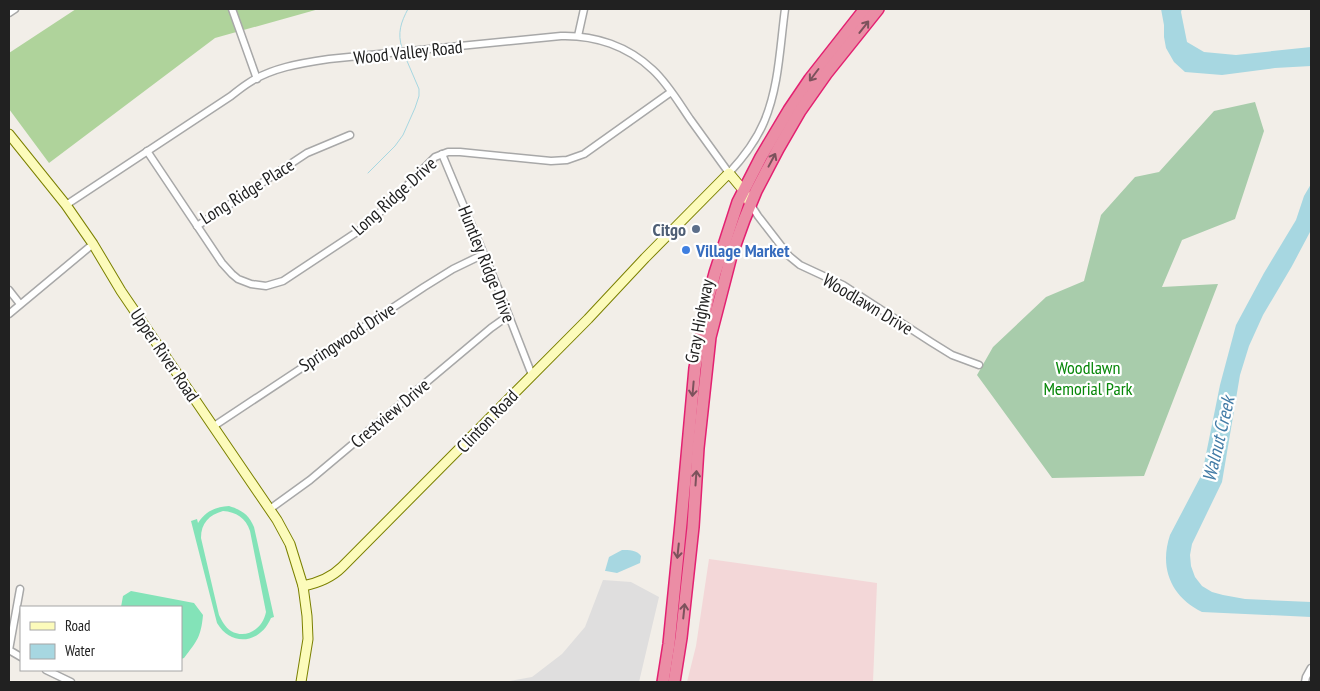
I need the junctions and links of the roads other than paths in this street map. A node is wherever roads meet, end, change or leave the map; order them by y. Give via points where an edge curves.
1 (15, 9) edge
2 (232, 9) edge
3 (584, 9) edge
4 (785, 9) edge
5 (865, 9) edge
6 (878, 9) edge
7 (9, 13) edge
8 (578, 36) junction
9 (257, 79) junction
10 (671, 92) junction
11 (9, 134) edge
12 (350, 135) dead end
13 (147, 151) junction
14 (442, 154) junction
15 (729, 173) junction
16 (744, 190) junction
17 (750, 204) junction
18 (66, 205) junction
19 (198, 226) junction
20 (93, 244) junction
21 (484, 254) junction
22 (9, 290) edge
23 (20, 304) junction
24 (9, 314) edge
25 (508, 316) junction
26 (979, 365) dead end
27 (532, 375) junction
28 (214, 426) junction
29 (270, 509) junction
30 (303, 586) junction
31 (20, 589) dead end
32 (9, 650) edge
33 (20, 656) edge
34 (1311, 668) edge
35 (48, 671) edge
36 (71, 682) edge
37 (301, 682) edge
38 (663, 682) edge
39 (674, 682) edge
40 (1306, 682) edge

1 - 7 street
2 - 9 street
3 - 8 street
4 - 15 street via 772,102 758,134
5 -> 16 highway, Gray Highway via 789,110
17 -> 6 highway, Gray Highway via 800,110
8 - 9 street, Wood Valley Road via 329,59 291,66
8 - 10 street, Wood Valley Road via 603,41 636,56
9 - 13 street, Wood Valley Road
10 - 14 street, Long Ridge Drive via 584,154 567,160 460,152
10 - 15 street, Wood Valley Road
11 - 18 street, Upper River Road
12 - 19 street, Long Ridge Place via 307,153
13 - 18 street, Wood Valley Road
13 - 19 street, Long Ridge Place
14 - 19 street, Long Ridge Drive via 428,162 360,230 274,284 251,284 238,279 222,263
14 - 21 street, Huntley Ridge Drive
15 - 16 street
15 - 27 street, Clinton Road
16 - 17 street
16 -> 38 highway, Gray Highway via 714,273 695,368
17 - 26 street, Woodlawn Drive via 800,266 844,285 952,355
39 -> 17 highway, Gray Highway via 693,527 710,337 731,256
18 - 20 street, Upper River Road
20 - 23 street
20 - 28 street, Upper River Road via 121,291
21 - 25 street, Huntley Ridge Drive
21 - 28 street, Springwood Drive via 431,283
22 - 23 street
23 - 24 street
25 - 27 street, Huntley Ridge Drive
25 - 29 street, Crestview Drive via 310,480
27 - 30 street, Clinton Road via 335,574
28 - 29 street, Upper River Road
29 - 30 street, Upper River Road via 288,539
30 - 37 street via 308,640
31 - 32 street
32 - 33 street
34 - 40 street
35 - 36 street

